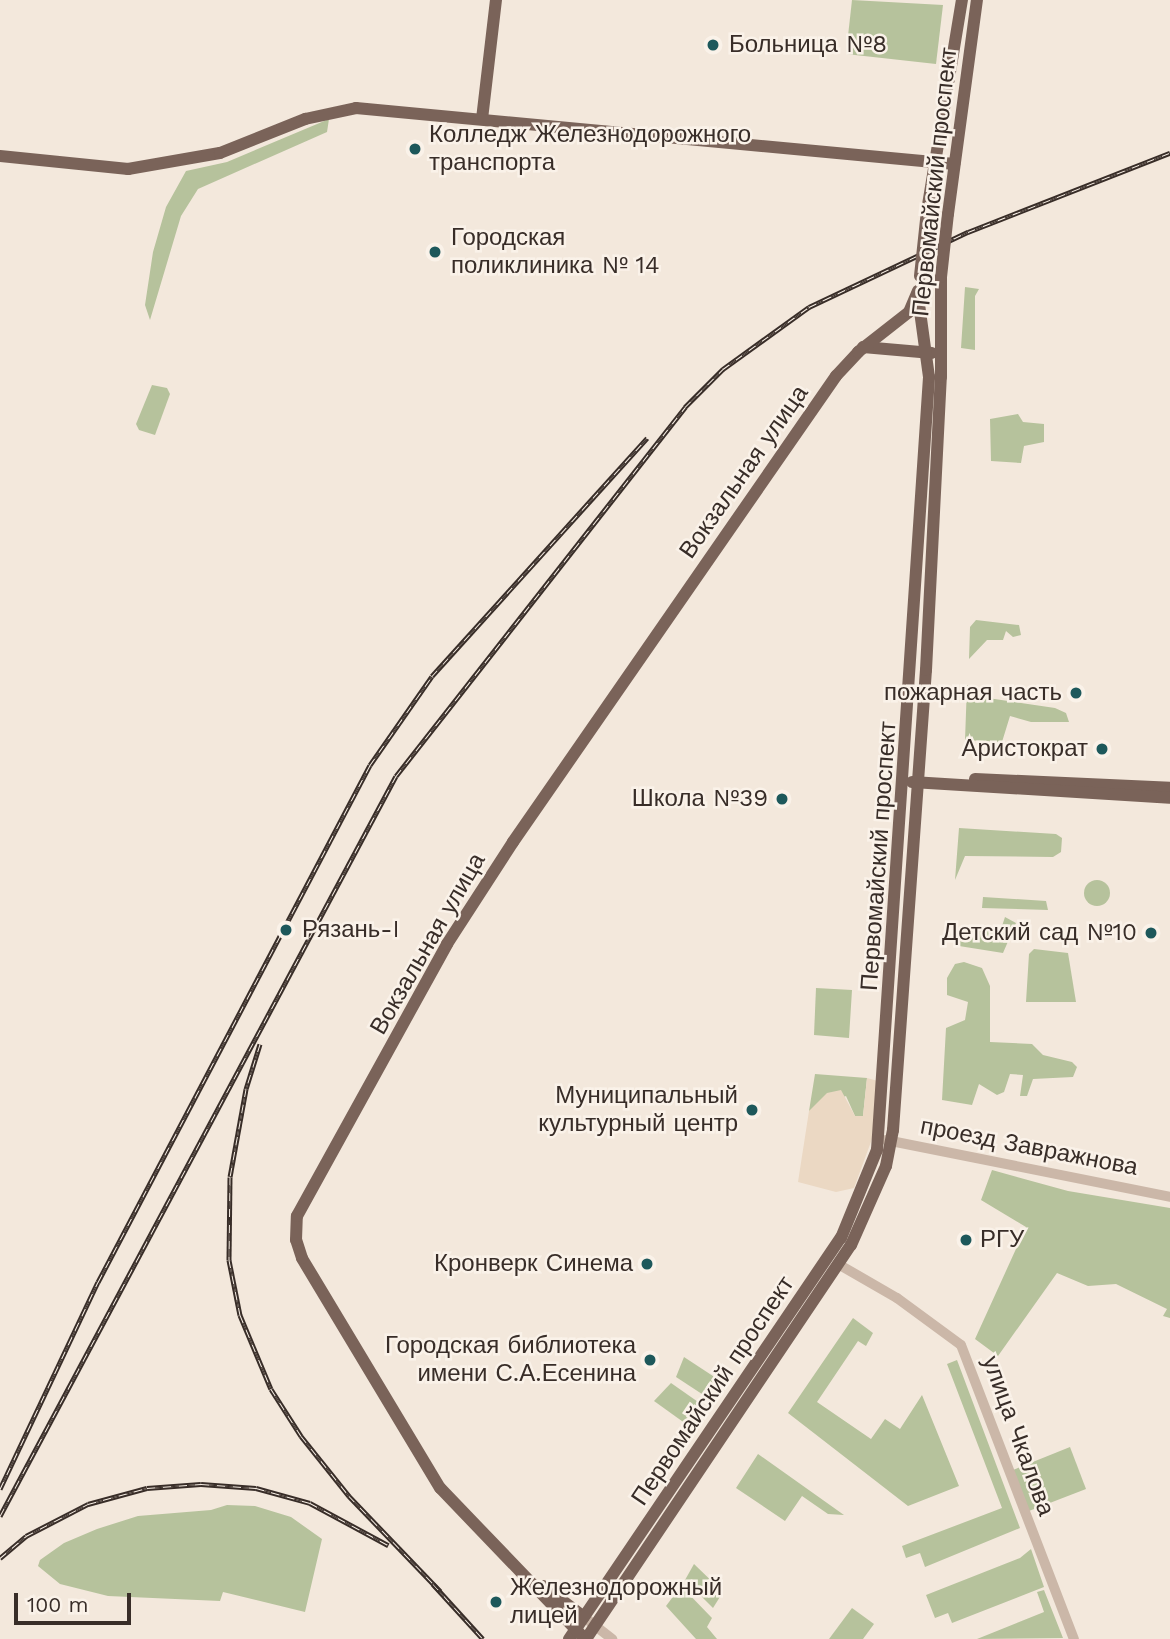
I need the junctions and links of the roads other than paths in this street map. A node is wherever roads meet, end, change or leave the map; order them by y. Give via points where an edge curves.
1 (496, 0) edge
2 (962, 0) edge
3 (976, 0) edge
4 (482, 119) junction
5 (3, 155) edge
6 (936, 162) junction
7 (954, 164) junction
8 (918, 291) junction
9 (890, 327) junction
10 (923, 332) junction
11 (863, 347) junction
12 (890, 348) junction
13 (934, 354) junction
14 (911, 779) junction
15 (1170, 788) edge
16 (1170, 797) edge
17 (886, 1140) junction
18 (1170, 1197) edge
19 (838, 1265) junction
20 (529, 1576) junction
21 (589, 1621) junction
22 (579, 1637) edge
23 (612, 1639) edge
24 (1074, 1639) edge

1 - 4 main road
2 - 6 main road, Первомайский проспект
3 - 7 main road, Первомайский проспект
4 - 5 main road via 356,108 305,119 220,153 128,169
4 - 6 main road
6 - 7 main road
6 - 8 main road, Первомайский проспект, bridge
7 - 13 main road, Первомайский проспект, bridge
8 - 9 main road, Вокзальная улица via 913,307
8 - 10 main road, Первомайский проспект
9 - 10 main road via 911,326
9 - 11 main road, Вокзальная улица
9 - 12 main road via 884,340
10 - 13 main road, Первомайский проспект
11 - 12 main road
11 - 20 main road, Вокзальная улица via 836,376 506,852 447,944 297,1216 296,1240 302,1258 428,1472 448,1499
12 - 13 main road
13 - 14 main road, Первомайский проспект
14 - 15 main road
14 - 16 main road
14 - 17 main road, Первомайский проспект
17 - 18 street, проезд Завражнова
17 - 19 main road, Первомайский проспект via 875,1197
17 - 21 main road, Первомайский проспект via 841,1238
19 - 21 main road, Первомайский проспект
19 - 24 street, улица Чкалова via 897,1298 961,1345
20 - 21 main road, Вокзальная улица
20 - 22 main road, Вокзальная улица
21 - 22 main road
21 - 23 street, Вокзальная улица

